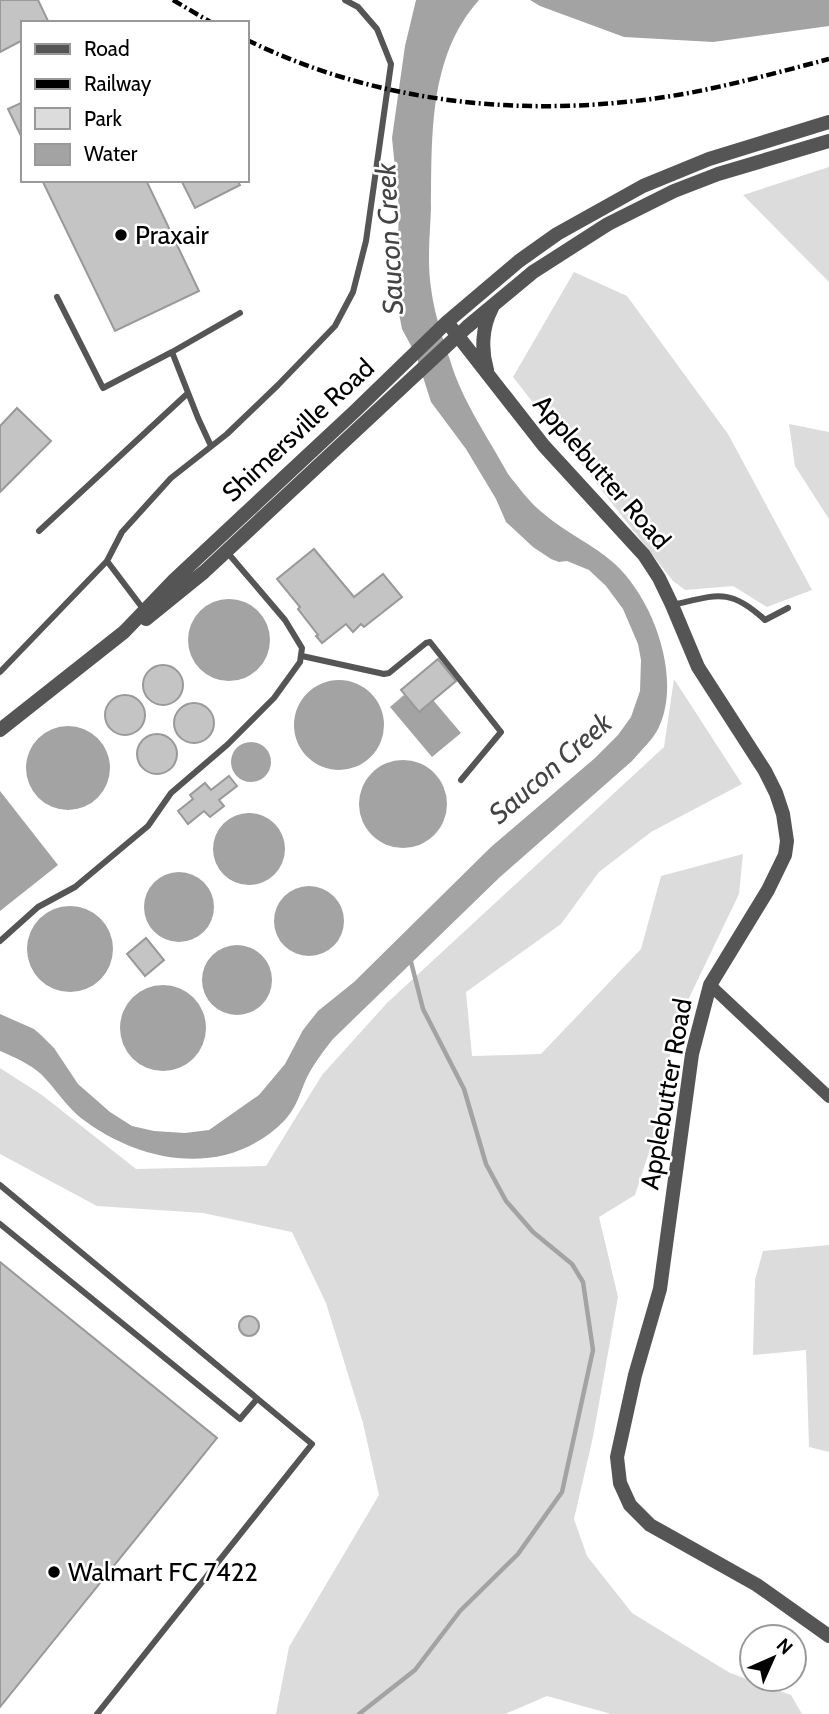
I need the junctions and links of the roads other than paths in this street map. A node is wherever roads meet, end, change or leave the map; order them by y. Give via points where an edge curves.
1 (345, 0) edge
2 (829, 122) edge
3 (829, 141) edge
4 (57, 297) dead end
5 (494, 305) junction
6 (240, 313) dead end
7 (447, 322) junction
8 (463, 331) junction
9 (172, 352) junction
10 (490, 378) junction
11 (188, 393) junction
12 (211, 446) junction
13 (39, 531) dead end
14 (227, 552) junction
15 (107, 561) junction
16 (672, 605) junction
17 (788, 608) dead end
18 (145, 611) junction
19 (110, 644) junction
20 (302, 656) junction
21 (0, 672) edge
22 (0, 730) edge
23 (461, 780) dead end
24 (0, 941) edge
25 (710, 985) junction
26 (829, 1097) edge
27 (0, 1185) edge
28 (0, 1224) edge
29 (257, 1399) junction
30 (829, 1636) edge
31 (97, 1714) edge

1 - 12 lane via 358,7 377,29 391,64 366,242 353,292 335,326
2 - 7 street, Shimersville Road via 709,159 643,186 557,234
3 - 5 street, Shimersville Road via 718,174 651,202 563,252
4 - 9 lane via 103,388
5 - 8 street, Shimersville Road
5 - 10 street via 486,321 483,347
6 - 9 lane
7 - 8 street, Applebutter Road
7 - 18 street, Shimersville Road
8 - 10 street, Applebutter Road
8 - 14 street, Shimersville Road
9 - 11 lane
10 - 16 street, Applebutter Road via 544,446 644,555
11 - 12 lane
11 - 13 lane
12 - 15 lane via 171,478 122,532
14 - 19 street, Shimersville Road
14 - 20 lane via 285,620
15 - 18 lane
15 - 21 lane
16 - 17 lane via 717,595 733,597 765,620
16 - 25 street, Applebutter Road via 698,667 765,771 786,825 785,855 768,891
18 - 19 street, Shimersville Road
19 - 22 street, Shimersville Road
20 - 23 lane via 384,674 430,642 501,732
20 - 24 lane via 274,698 172,793 148,826 75,887 38,907
25 - 26 street
25 - 30 street, Applebutter Road via 692,1054 660,1289 617,1457 620,1483 630,1505 650,1525 757,1585
27 - 29 lane
28 - 29 lane via 240,1419
29 - 31 lane via 312,1444

